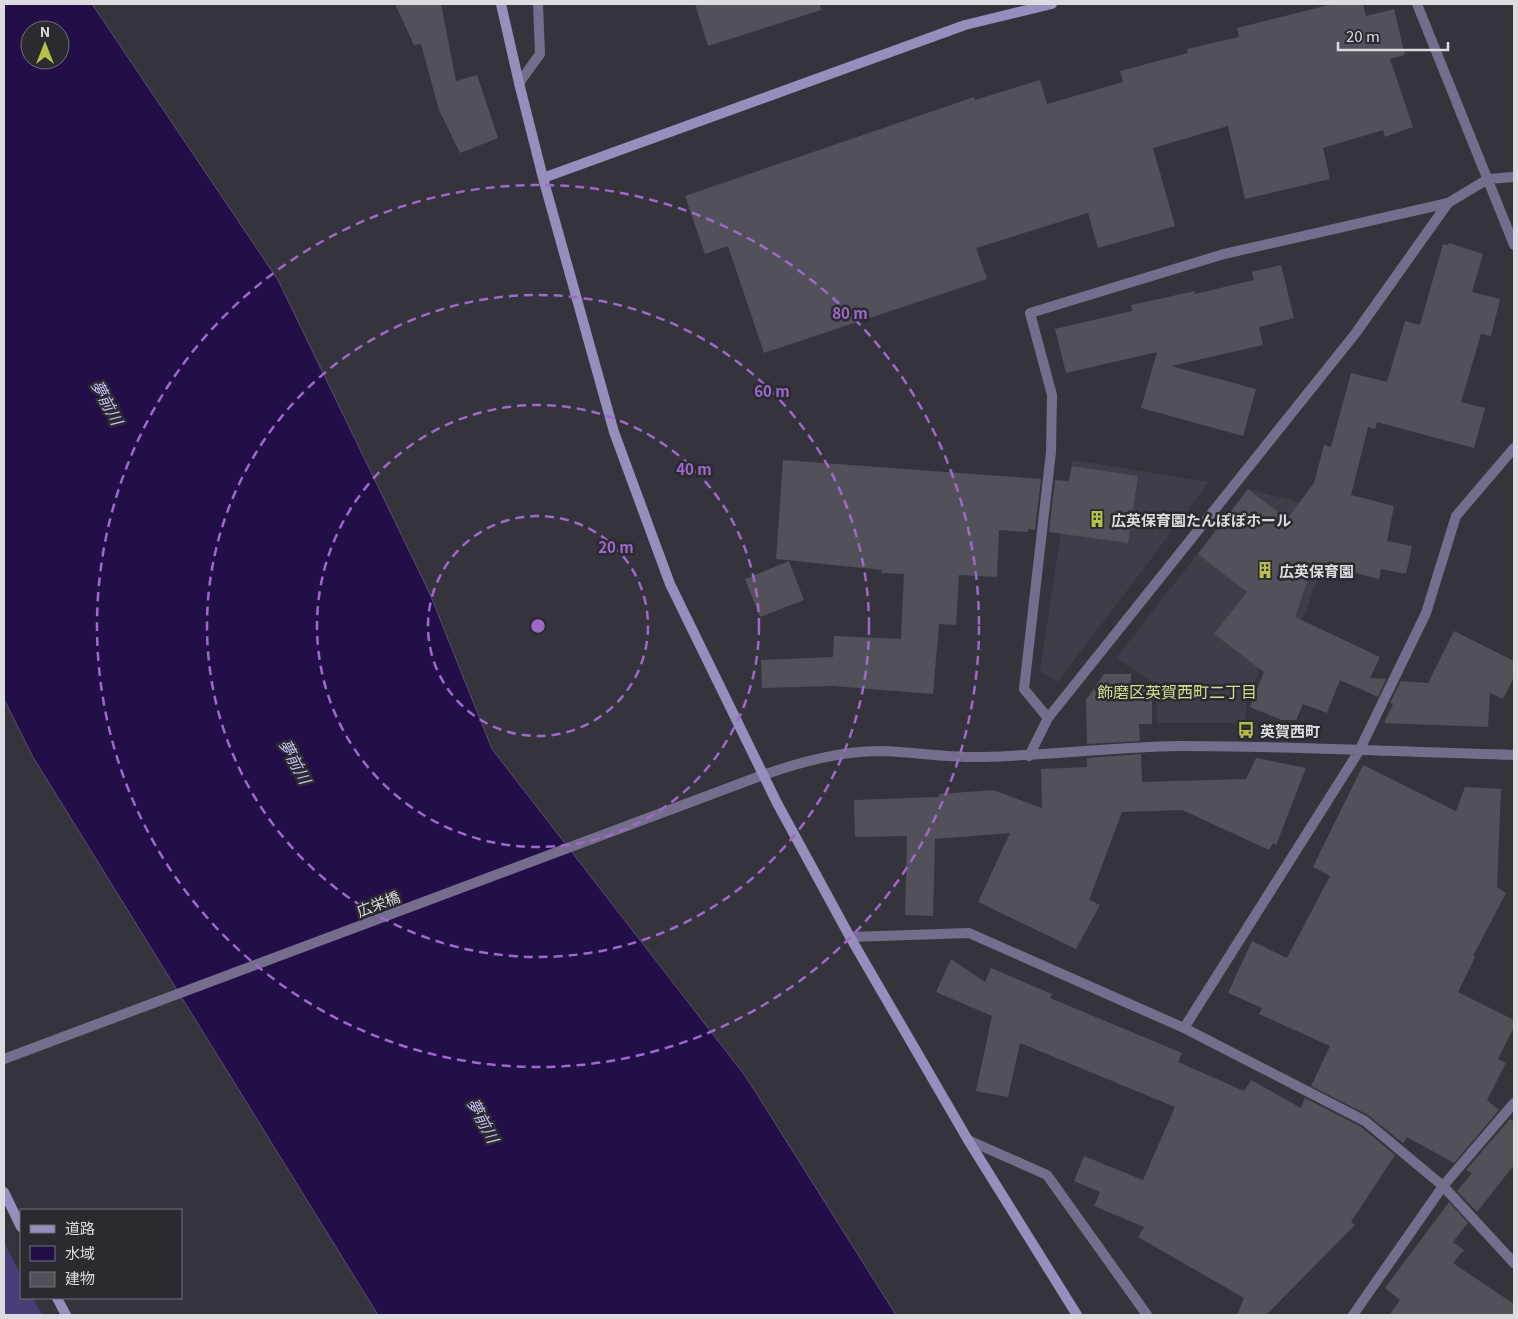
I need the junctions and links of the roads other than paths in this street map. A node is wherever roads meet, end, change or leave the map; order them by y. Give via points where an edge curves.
1 (501, 4) edge
2 (538, 4) edge
3 (1052, 4) edge
4 (1417, 4) edge
5 (519, 83) junction
6 (1514, 177) edge
7 (543, 178) junction
8 (1488, 179) junction
9 (1448, 203) junction
10 (1514, 245) edge
11 (1514, 448) edge
12 (1048, 718) junction
13 (1359, 751) junction
14 (1514, 755) edge
15 (1029, 756) junction
16 (763, 774) junction
17 (850, 937) junction
18 (1184, 1028) junction
19 (4, 1059) edge
20 (1514, 1103) edge
21 (968, 1140) junction
22 (1443, 1186) junction
23 (4, 1192) edge
24 (20, 1225) edge
25 (1514, 1263) edge
26 (58, 1299) edge
27 (66, 1315) edge
28 (1077, 1315) edge
29 (1147, 1315) edge
30 (1353, 1315) edge

1 - 5 street
2 - 5 street via 540,54
3 - 7 street via 965,25
4 - 8 street
5 - 7 street
6 - 8 street
7 - 16 street via 614,432 630,477 670,584
8 - 9 street
8 - 10 street
9 - 12 street via 1355,334
9 - 12 street via 1224,254 1030,313 1052,404 1051,452 1024,690
11 - 13 street via 1456,516 1426,613
12 - 15 street
13 - 14 street, 広栄橋
13 - 15 street, 広栄橋 via 1180,746
13 - 18 street
15 - 16 street, 広栄橋 via 980,757 879,751 804,761
16 - 17 street
16 - 19 street, 広栄橋
17 - 18 street via 969,933
17 - 21 street
18 - 22 street via 1365,1121
20 - 22 street
21 - 28 street
21 - 29 street via 1047,1175
22 - 25 street
22 - 30 street
23 - 24 street
26 - 27 street

